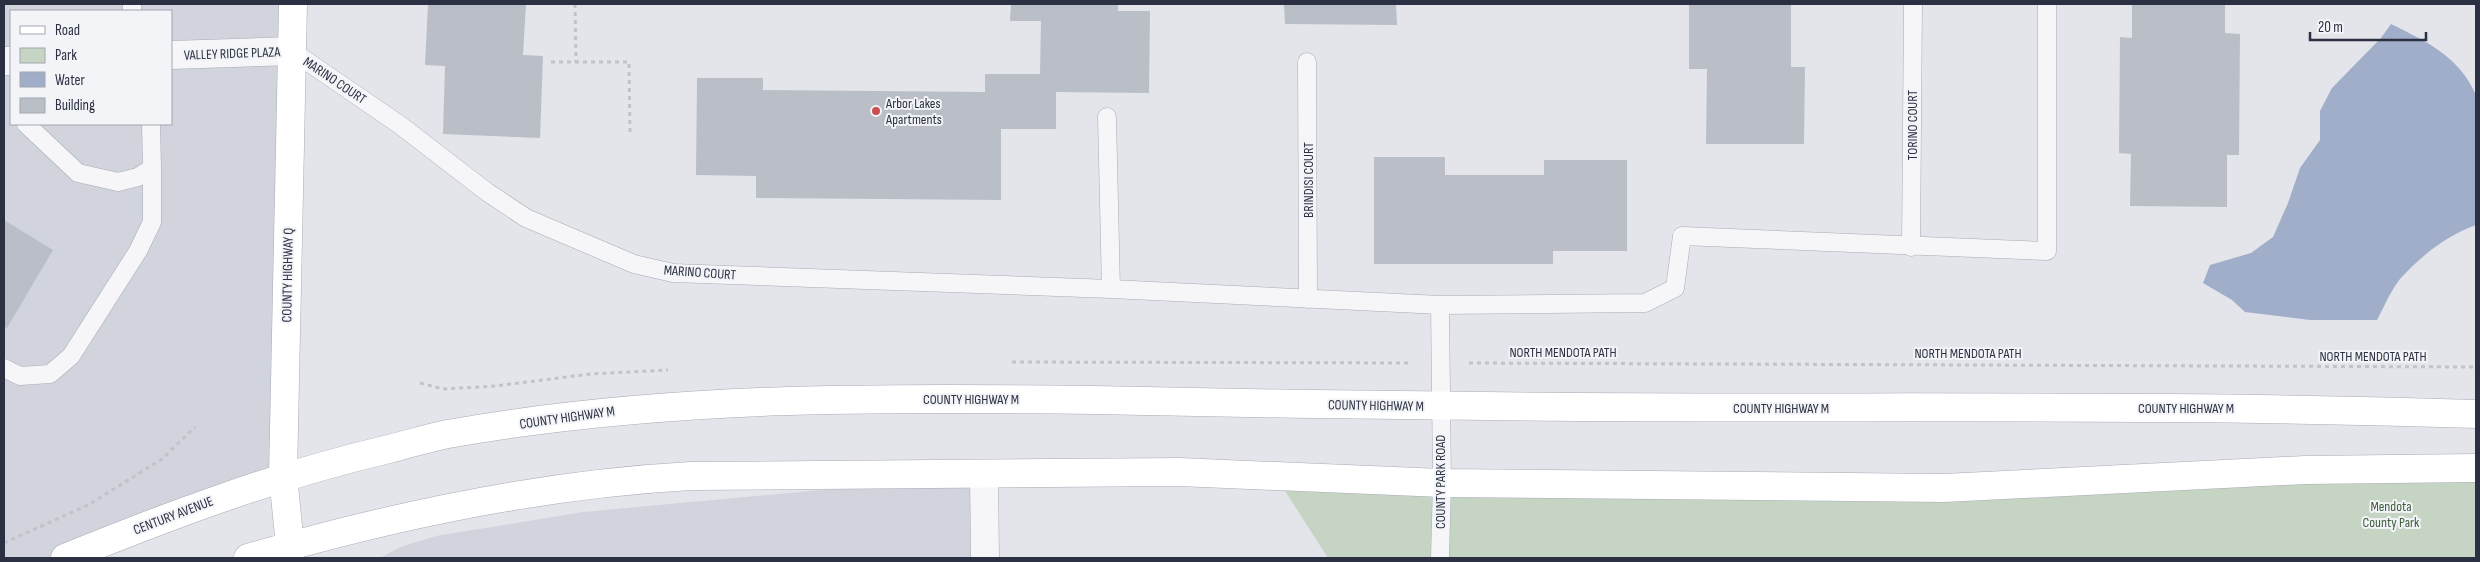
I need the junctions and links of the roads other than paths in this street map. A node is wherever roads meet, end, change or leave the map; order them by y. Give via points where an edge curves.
1 (293, 4) edge
2 (1913, 4) edge
3 (2047, 4) edge
4 (292, 51) junction
5 (172, 56) edge
6 (1307, 62) dead end
7 (1107, 117) dead end
8 (27, 125) edge
9 (151, 125) edge
10 (152, 168) junction
11 (1911, 247) junction
12 (1111, 289) junction
13 (1308, 299) junction
14 (1440, 305) junction
15 (4, 368) edge
16 (1440, 406) junction
17 (2476, 414) edge
18 (2476, 468) edge
19 (984, 475) junction
20 (283, 476) junction
21 (1442, 483) junction
22 (291, 552) edge
23 (65, 558) edge
24 (248, 558) edge
25 (985, 558) edge
26 (1440, 558) edge

1 - 4 main road, COUNTY HIGHWAY Q
2 - 11 lane, TORINO COURT
3 - 11 lane via 2047,251
4 - 5 street, VALLEY RIDGE PLAZA
4 - 12 lane, MARINO COURT via 400,125 486,192 526,218 634,264 673,273
4 - 20 main road, COUNTY HIGHWAY Q
6 - 13 lane, BRINDISI COURT
7 - 12 lane
8 - 10 lane via 78,173 118,182
9 - 10 lane
10 - 15 lane via 152,222 138,251 71,356 50,374 20,376
11 - 14 lane, MARINO COURT via 1682,236 1675,288 1645,303
12 - 13 lane, MARINO COURT
13 - 14 lane, MARINO COURT
14 - 16 lane, COUNTY PARK ROAD
16 - 17 main road, COUNTY HIGHWAY M via 2293,408
16 - 20 main road, COUNTY HIGHWAY M via 965,398 657,406 444,435
16 - 21 lane, COUNTY PARK ROAD
18 - 21 main road via 2306,470 1944,488
19 - 21 main road via 1178,472
19 - 22 main road via 691,476 621,481 476,504
19 - 25 street
20 - 22 main road, COUNTY HIGHWAY Q
20 - 23 main road, CENTURY AVENUE via 184,510
21 - 26 lane, COUNTY PARK ROAD
22 - 24 main road

